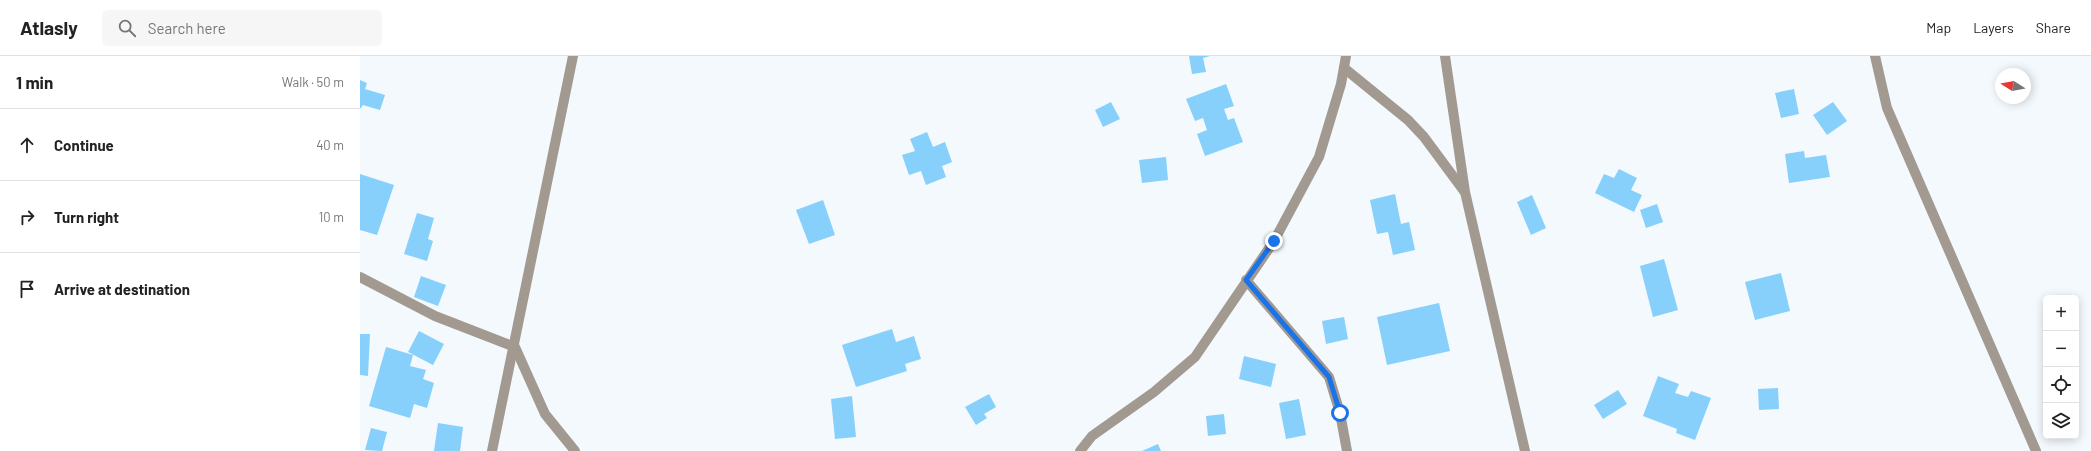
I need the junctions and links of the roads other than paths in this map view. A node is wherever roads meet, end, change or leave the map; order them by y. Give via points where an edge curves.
1 (573, 56) edge
2 (1346, 56) edge
3 (1445, 56) edge
4 (1875, 56) edge
5 (1344, 68) junction
6 (1465, 192) junction
7 (360, 277) edge
8 (1246, 280) junction
9 (515, 347) junction
10 (492, 451) edge
11 (575, 451) edge
12 (1080, 451) edge
13 (1347, 451) edge
14 (1525, 451) edge
15 (2036, 451) edge

1 - 9 street
2 - 5 street
3 - 6 street
4 - 15 street via 1887,108
5 - 6 street via 1408,120
5 - 8 street via 1319,158 1274,241
6 - 14 street
7 - 9 street via 435,316
8 - 12 street via 1195,357 1154,392 1092,436
8 - 13 street via 1329,377 1340,413
9 - 10 street
9 - 11 street via 545,414

